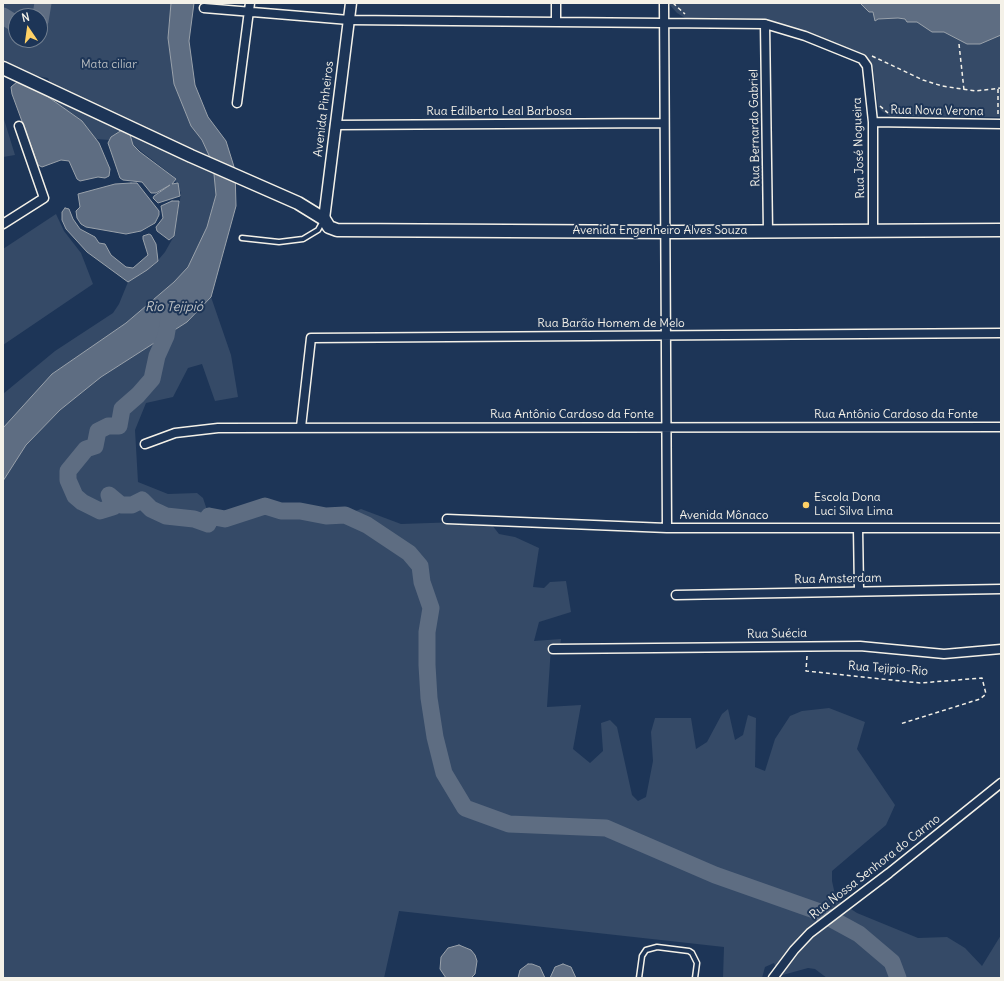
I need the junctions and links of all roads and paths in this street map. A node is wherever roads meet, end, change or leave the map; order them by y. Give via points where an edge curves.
1 (250, 3) edge
2 (351, 3) edge
3 (556, 3) edge
4 (664, 3) edge
5 (204, 8) dead end
6 (249, 13) junction
7 (349, 20) junction
8 (556, 21) junction
9 (664, 24) junction
10 (765, 24) junction
11 (959, 44) dead end
12 (875, 61) dead end
13 (3, 68) edge
14 (1000, 88) edge
15 (964, 90) junction
16 (237, 103) dead end
17 (879, 104) dead end
18 (890, 114) dead end
19 (991, 115) dead end
20 (873, 122) junction
21 (664, 123) junction
22 (1001, 124) edge
23 (335, 125) junction
24 (19, 126) dead end
25 (324, 219) junction
26 (3, 224) edge
27 (664, 230) junction
28 (873, 230) junction
29 (1001, 230) edge
30 (768, 232) junction
31 (242, 238) dead end
32 (1001, 333) edge
33 (666, 335) junction
34 (301, 427) junction
35 (666, 427) junction
36 (1001, 427) edge
37 (145, 444) dead end
38 (446, 519) dead end
39 (667, 528) junction
40 (858, 528) junction
41 (1001, 528) edge
42 (1001, 589) edge
43 (859, 590) junction
44 (676, 595) dead end
45 (808, 646) junction
46 (553, 649) dead end
47 (1001, 649) edge
48 (900, 724) dead end
49 (1001, 783) edge
50 (639, 978) edge
51 (695, 978) edge
52 (773, 978) edge

1 - 6 street
2 - 7 street, Avenida Pinheiros
3 - 8 street
4 - 9 street
5 - 6 street
6 - 7 street
6 - 16 street
7 - 8 street
7 - 23 street, Avenida Pinheiros
8 - 9 street
9 - 10 street
9 - 21 street
10 - 20 street, Rua José Nogueira via 805,36 862,59 867,66
10 - 30 street, Rua Bernardo Gabriel
11 - 15 path
12 - 15 path via 870,55 931,83
13 - 25 main road, Avenida Engenheiro Alves Souza via 298,203
14 - 15 path
14 - 19 path via 998,116
17 - 18 path
20 - 22 street, Rua Nova Verona
20 - 28 street, Rua José Nogueira
21 - 23 street, Rua Edilberto Leal Barbosa
21 - 27 street
23 - 25 street, Avenida Pinheiros
24 - 26 street via 44,198
25 - 27 main road, Avenida Engenheiro Alves Souza via 329,227 336,230
25 - 31 lane via 318,230 303,239 279,242
27 - 30 main road, Avenida Engenheiro Alves Souza
27 - 33 street
28 - 29 main road, Avenida Engenheiro Alves Souza
28 - 30 main road, Avenida Engenheiro Alves Souza
32 - 33 street, Rua Barão Homem de Melo
33 - 34 street, Rua Barão Homem de Melo via 311,338
33 - 35 street
34 - 35 street, Rua Antônio Cardoso da Fonte
34 - 37 street, Rua Antônio Cardoso da Fonte via 195,430 175,433
35 - 36 street, Rua Antônio Cardoso da Fonte
35 - 39 street
38 - 39 street, Avenida Mônaco
39 - 40 street, Avenida Mônaco
40 - 41 street, Avenida Mônaco
40 - 43 street
42 - 43 street, Rua Amsterdam
43 - 44 street, Rua Amsterdam
45 - 46 street, Rua Suécia
45 - 47 street, Rua Suécia via 860,646 944,654
45 - 48 path, Rua Tejipio-Rio via 806,671 920,683 982,678 986,694 980,699
49 - 52 street, Rua Nossa Senhora do Carmo via 826,920 794,950
50 - 51 lane via 642,956 646,950 657,947 692,953 697,963

